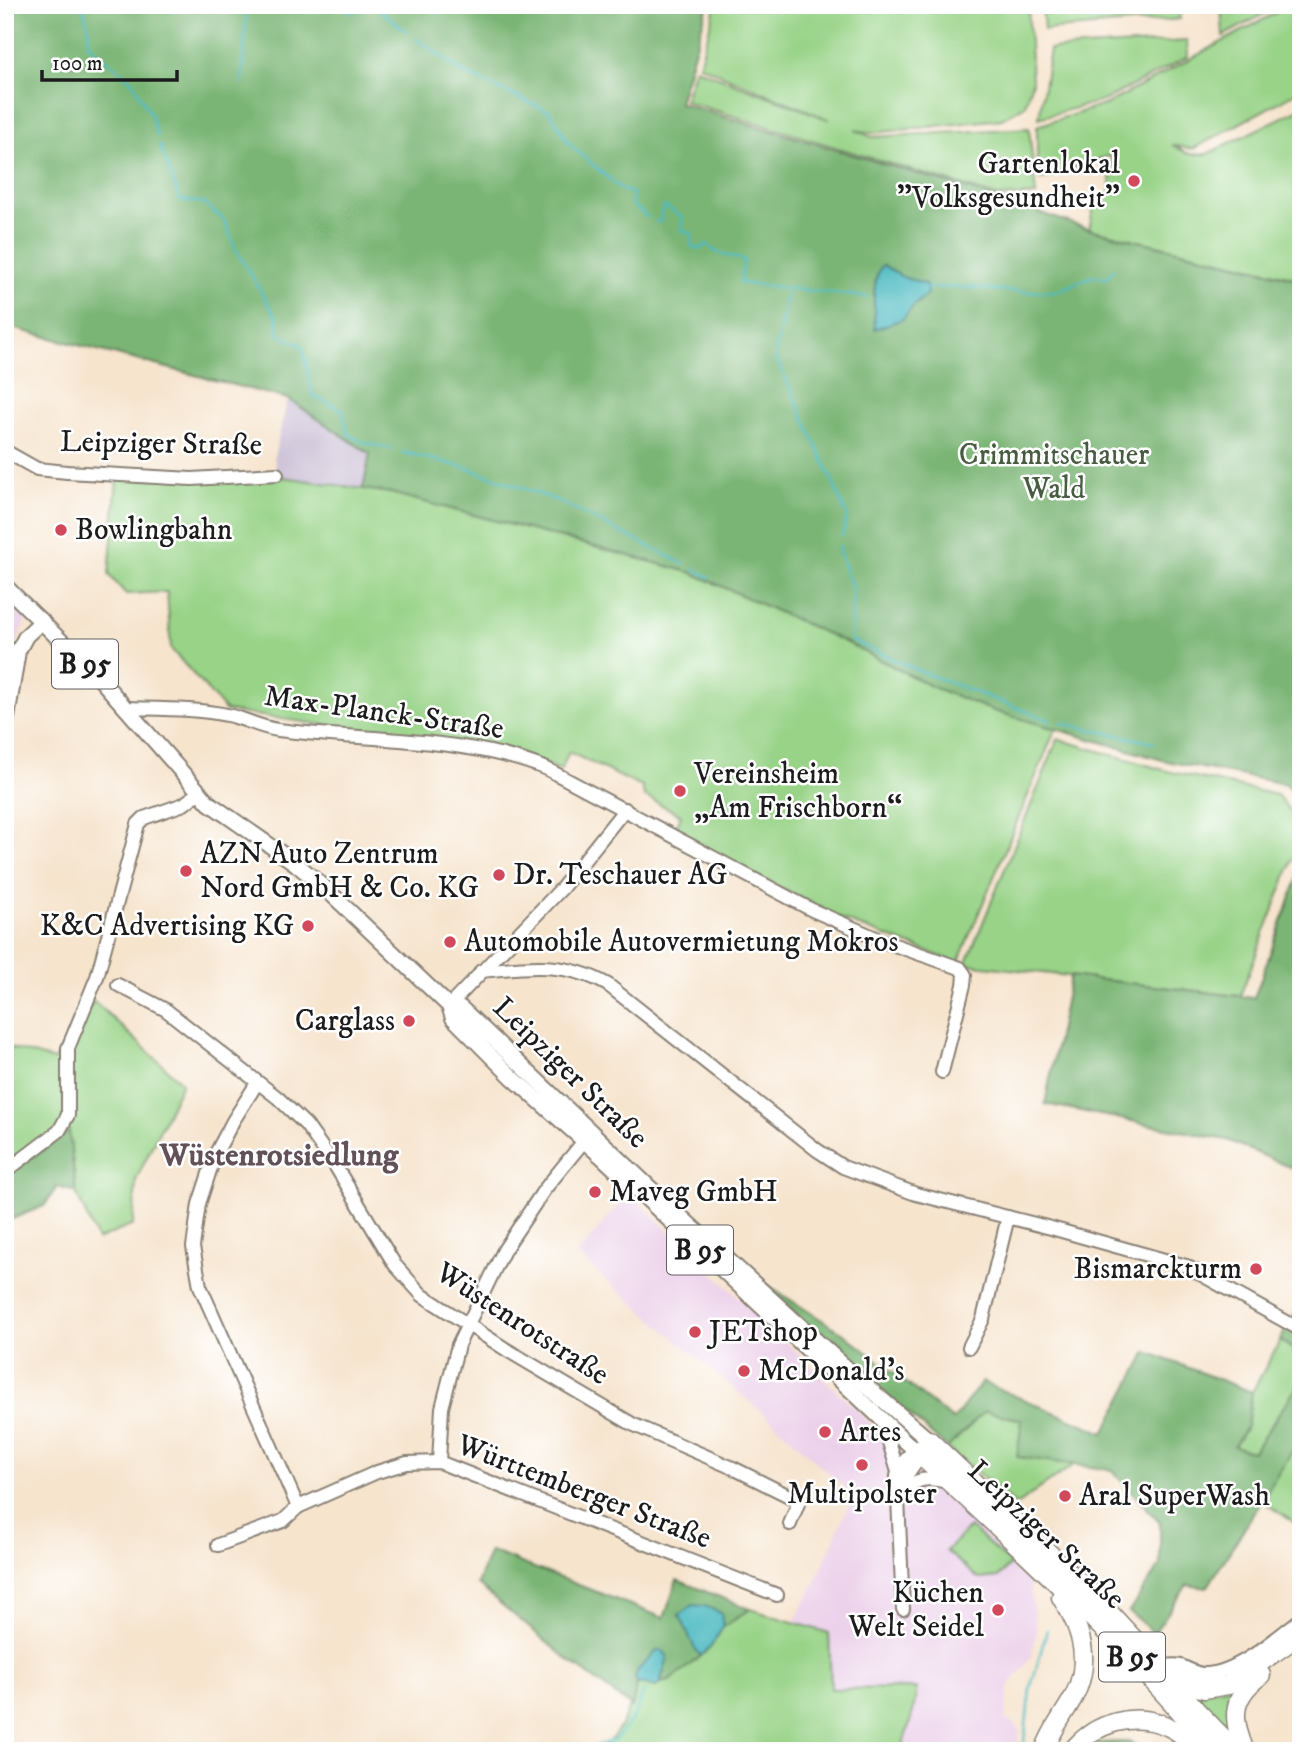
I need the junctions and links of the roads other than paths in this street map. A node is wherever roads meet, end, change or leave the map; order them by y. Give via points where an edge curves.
1 (5, 451) edge
2 (277, 474) dead end
3 (5, 586) edge
4 (43, 621) junction
5 (125, 708) junction
6 (5, 730) edge
7 (198, 793) junction
8 (625, 809) junction
9 (481, 971) junction
10 (118, 985) dead end
11 (449, 1006) junction
12 (942, 1072) dead end
13 (257, 1083) junction
14 (587, 1137) junction
15 (5, 1172) edge
16 (1008, 1217) junction
17 (468, 1324) junction
18 (1301, 1330) edge
19 (969, 1347) dead end
20 (883, 1421) junction
21 (921, 1449) junction
22 (439, 1462) junction
23 (898, 1472) junction
24 (950, 1483) junction
25 (898, 1503) junction
26 (299, 1507) junction
27 (790, 1524) dead end
28 (218, 1545) dead end
29 (1043, 1571) junction
30 (777, 1595) dead end
31 (903, 1609) dead end
32 (1301, 1619) edge
33 (1301, 1634) edge
34 (1301, 1647) edge
35 (1164, 1672) junction
36 (1044, 1751) edge
37 (1072, 1751) edge
38 (1200, 1751) edge
39 (1214, 1751) edge
40 (1236, 1751) edge
41 (1245, 1751) edge

1 - 2 street, Leipziger Straße via 37,469 66,472 192,479
3 - 4 main road, Leipziger Straße / B 95
4 - 5 main road, Leipziger Straße / B 95
4 - 6 main road via 18,651
5 - 7 main road, Leipziger Straße / B 95
5 - 8 street, Max-Planck-Straße via 204,712 274,729 496,754 547,769
7 - 11 main road, Leipziger Straße / B 95 via 324,887
7 - 15 street via 138,824 97,977 68,1048 68,1115 47,1143
8 - 9 street via 562,888
8 - 12 street, Max-Planck-Straße via 812,910 960,968 964,985
9 - 11 street
9 - 16 street via 527,965 591,975 843,1167 916,1194
10 - 13 street, Wüstenrotstraße via 166,1010
11 - 14 main road, Leipziger Straße / B 95 via 461,1008
13 - 17 street, Wüstenrotstraße via 306,1125 395,1265 422,1295
13 - 26 street via 233,1121 206,1180 193,1247 200,1286
14 - 17 street via 544,1189 504,1250
14 - 20 main road, Leipziger Straße / B 95
14 - 21 main road, Leipziger Straße / B 95 via 821,1345
16 - 18 street via 1186,1266
16 - 19 street via 983,1319
17 - 22 street via 442,1408
17 - 27 street, Wüstenrotstraße via 632,1424 799,1501
20 - 21 main road, Leipziger Straße / B 95
20 - 23 street
21 - 23 street
21 - 24 highway, Leipziger Straße / B 95
21 - 25 street via 904,1479
21 - 35 highway, Leipziger Straße / B 95 via 1090,1592
22 - 26 street, Württemberger Straße via 407,1463 377,1472
22 - 30 street, Württemberger Straße
23 - 25 street
24 - 25 street via 915,1481
24 - 29 highway, Leipziger Straße / B 95
25 - 31 street
26 - 28 street, Württemberger Straße via 284,1521
29 - 36 highway via 1076,1620 1083,1651 1076,1691
29 - 39 highway, Leipziger Straße / B 95 via 1103,1626
32 - 35 street via 1232,1667 1197,1674 1176,1665
33 - 35 highway via 1228,1685 1204,1689
34 - 41 highway via 1249,1684 1240,1696 1235,1720
35 - 40 highway, Leipziger Straße / B 95
37 - 38 highway via 1098,1729 1133,1719 1169,1727

